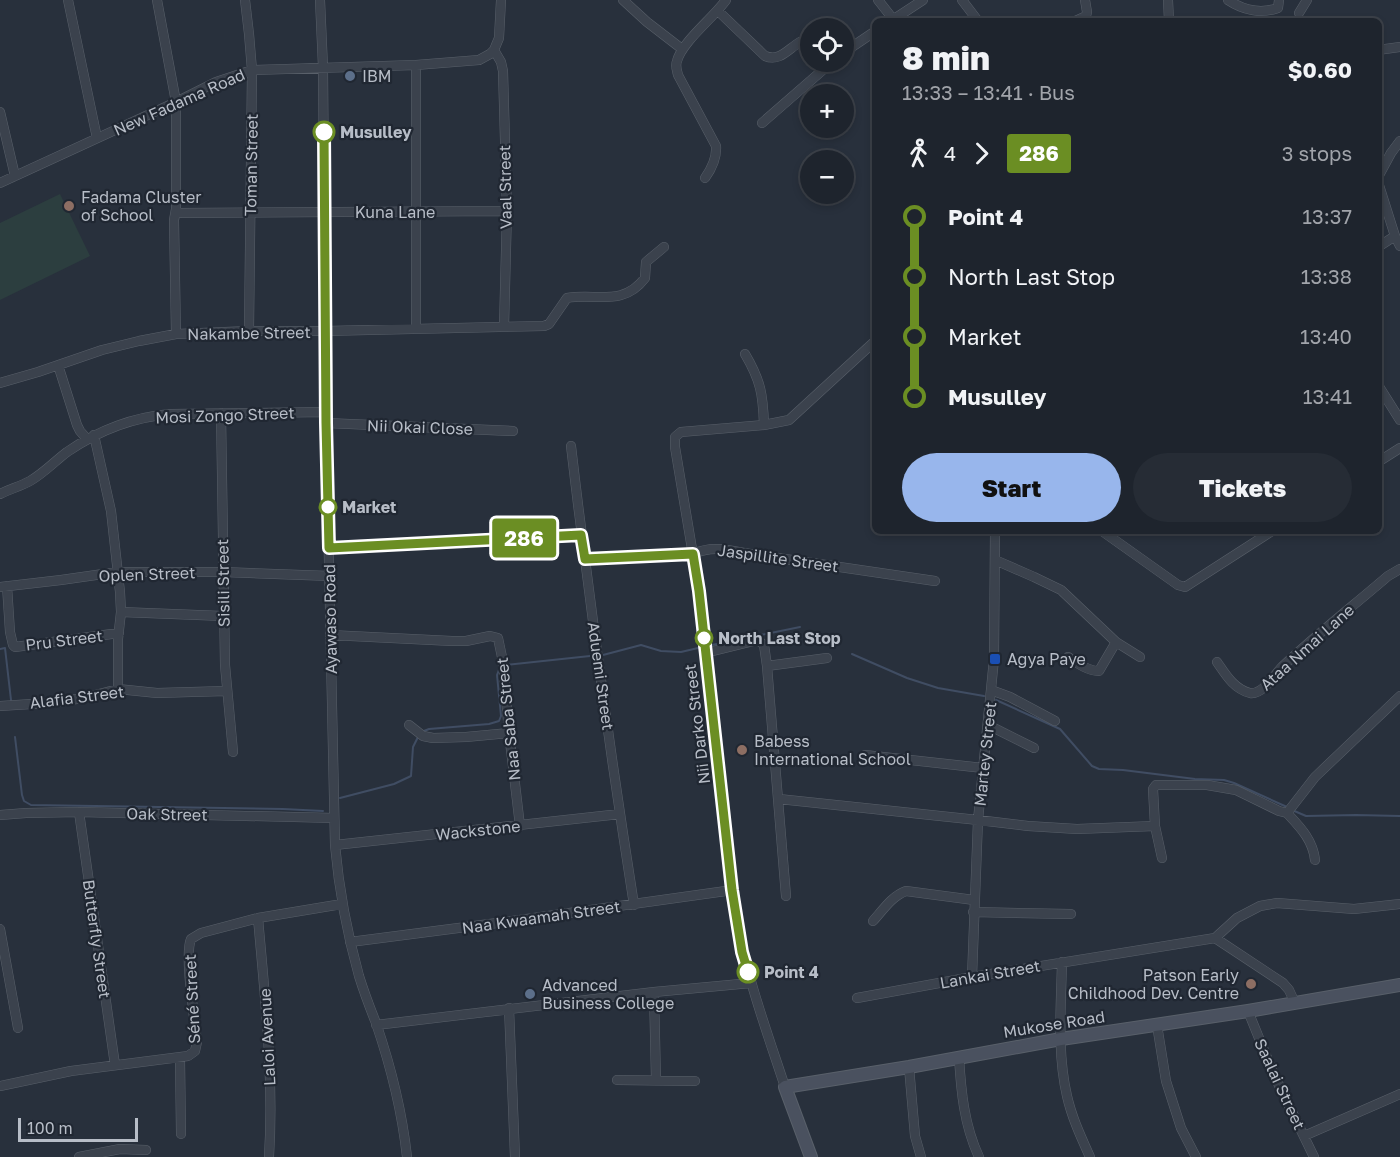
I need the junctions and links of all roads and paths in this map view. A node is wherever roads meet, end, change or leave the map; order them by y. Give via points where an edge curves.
1 (68, 0) edge
2 (156, 0) edge
3 (245, 0) edge
4 (320, 0) edge
5 (501, 0) edge
6 (623, 0) edge
7 (726, 0) edge
8 (878, 0) edge
9 (923, 0) edge
10 (962, 0) edge
11 (1085, 0) edge
12 (1168, 0) edge
13 (1228, 0) edge
14 (1279, 0) edge
15 (1307, 0) edge
16 (718, 11) junction
17 (1299, 13) dead end
18 (891, 18) edge
19 (895, 18) edge
20 (976, 18) edge
21 (1082, 18) edge
22 (1169, 18) edge
23 (872, 33) edge
24 (800, 42) edge
25 (854, 46) edge
26 (1400, 47) edge
27 (682, 49) junction
28 (1382, 49) edge
29 (494, 50) junction
30 (416, 64) junction
31 (323, 67) junction
32 (252, 70) junction
33 (817, 72) edge
34 (176, 102) junction
35 (0, 112) edge
36 (762, 123) dead end
37 (97, 138) junction
38 (1400, 141) edge
39 (1382, 171) edge
40 (15, 176) junction
41 (705, 178) dead end
42 (0, 183) edge
43 (1382, 193) edge
44 (416, 211) junction
45 (507, 211) junction
46 (325, 212) junction
47 (176, 213) junction
48 (250, 213) junction
49 (1395, 237) junction
50 (1382, 245) edge
51 (1400, 246) edge
52 (664, 248) dead end
53 (504, 327) junction
54 (416, 329) junction
55 (249, 330) junction
56 (325, 331) junction
57 (176, 334) junction
58 (872, 344) edge
59 (745, 354) dead end
60 (58, 365) junction
61 (0, 383) edge
62 (1382, 392) edge
63 (326, 412) junction
64 (221, 413) junction
65 (1400, 420) edge
66 (326, 423) junction
67 (765, 425) junction
68 (513, 431) dead end
69 (91, 437) junction
70 (571, 446) dead end
71 (1400, 448) edge
72 (1382, 459) edge
73 (0, 494) edge
74 (995, 534) edge
75 (1106, 534) edge
76 (1267, 534) edge
77 (581, 535) junction
78 (329, 548) junction
79 (693, 554) junction
80 (585, 559) junction
81 (995, 560) junction
82 (1400, 569) edge
83 (117, 572) junction
84 (223, 572) junction
85 (330, 576) junction
86 (935, 581) dead end
87 (4, 587) edge
88 (121, 612) junction
89 (224, 616) junction
90 (119, 633) junction
91 (330, 635) junction
92 (1116, 642) junction
93 (705, 651) junction
94 (1068, 657) dead end
95 (1140, 657) dead end
96 (827, 658) dead end
97 (1217, 662) dead end
98 (767, 666) junction
99 (118, 689) junction
100 (226, 690) junction
101 (991, 690) junction
102 (1400, 696) edge
103 (0, 706) edge
104 (1055, 721) dead end
105 (988, 725) junction
106 (409, 726) dead end
107 (509, 733) junction
108 (1034, 748) dead end
109 (233, 752) dead end
110 (865, 755) dead end
111 (983, 768) junction
112 (779, 799) junction
113 (79, 812) junction
114 (1288, 812) junction
115 (620, 814) junction
116 (0, 816) edge
117 (334, 818) junction
118 (978, 819) junction
119 (520, 826) junction
120 (1155, 826) junction
121 (335, 845) junction
122 (1162, 858) dead end
123 (1315, 860) dead end
124 (732, 890) junction
125 (786, 896) dead end
126 (974, 900) junction
127 (342, 904) junction
128 (1400, 904) edge
129 (634, 905) junction
130 (974, 912) junction
131 (1071, 914) dead end
132 (258, 918) junction
133 (873, 921) dead end
134 (0, 929) edge
135 (1215, 938) junction
136 (350, 942) junction
137 (1062, 962) junction
138 (972, 977) junction
139 (751, 983) junction
140 (1400, 985) edge
141 (654, 992) junction
142 (857, 998) dead end
143 (1295, 1003) junction
144 (509, 1008) junction
145 (1248, 1011) junction
146 (376, 1024) junction
147 (1157, 1025) junction
148 (18, 1028) dead end
149 (1061, 1039) junction
150 (959, 1057) junction
151 (180, 1058) junction
152 (115, 1065) junction
153 (909, 1067) junction
154 (617, 1080) dead end
155 (656, 1080) junction
156 (695, 1081) dead end
157 (0, 1086) edge
158 (785, 1087) junction
159 (1400, 1094) edge
160 (181, 1134) dead end
161 (1304, 1136) junction
162 (146, 1150) dead end
163 (79, 1157) edge
164 (269, 1157) edge
165 (406, 1157) edge
166 (515, 1157) edge
167 (811, 1157) edge
168 (921, 1157) edge
169 (979, 1157) edge
170 (1090, 1157) edge
171 (1196, 1157) edge
172 (1314, 1157) edge

1 - 37 street
2 - 34 street
3 - 32 street, Toman Street
4 - 31 street, Ayawaso Road
5 - 29 street via 499,38
6 - 27 street
7 - 16 street
8 - 18 street
9 - 19 street
10 - 20 street
11 - 21 street via 1087,12
12 - 22 street
13 - 14 street via 1259,11 1278,8
15 - 17 street
16 - 24 street via 770,58 778,58
16 - 27 street
23 - 25 street
26 - 28 street
27 - 41 street via 676,70 716,146 714,162
29 - 30 street, New Fadama Road via 479,60
29 - 45 street, Vaal Street via 502,71
30 - 31 street, New Fadama Road
30 - 44 street
31 - 32 street, New Fadama Road
31 - 46 street, Ayawaso Road
32 - 34 street, New Fadama Road
32 - 48 street, Toman Street
33 - 36 street
34 - 37 street, New Fadama Road
34 - 47 street
35 - 40 street
37 - 40 street, New Fadama Road
38 - 39 street
40 - 42 street, New Fadama Road
43 - 49 street
44 - 45 street, Kuna Lane
44 - 46 street, Kuna Lane
44 - 54 street
45 - 53 street, Vaal Street
46 - 48 street, Kuna Lane
46 - 56 street, Ayawaso Road
47 - 48 street, Kuna Lane
47 - 57 street
48 - 55 street, Toman Street
49 - 50 street
49 - 51 street
52 - 53 street, Nakambe Street via 646,262 644,280 624,294 610,298 567,298 547,325
53 - 54 street, Nakambe Street
54 - 56 street, Nakambe Street
55 - 56 street, Nakambe Street
55 - 57 street, Nakambe Street
56 - 63 street, Ayawaso Road
57 - 60 street, Nakambe Street via 102,350
58 - 67 street, Nii Darko Street via 789,420
59 - 67 street via 763,394
60 - 61 street, Nakambe Street
60 - 69 street via 77,425
62 - 65 street
63 - 64 street, Mosi Zongo Street
63 - 66 street, Ayawaso Road
64 - 69 street, Mosi Zongo Street via 152,416
64 - 84 street, Sisili Street
66 - 68 street, Nii Okai Close
66 - 78 street, Ayawaso Road
67 - 79 street, Nii Darko Street via 681,432 675,437
69 - 73 street, Mosi Zongo Street via 37,476
69 - 83 street via 111,511
70 - 77 street, Aduemi Street
71 - 72 street
74 - 81 street, Martey Street
75 - 76 street via 1185,587
77 - 78 street
77 - 80 street, Aduemi Street
78 - 85 street, Ayawaso Road
79 - 80 street, Jaspillite Street
79 - 86 street, Jaspillite Street via 703,549 723,549
79 - 93 street, Nii Darko Street
80 - 115 street, Aduemi Street
81 - 92 street via 1061,590
81 - 101 street, Martey Street
82 - 97 street, Ataa Nmai Lane via 1282,667 1263,689 1251,693 1234,685
83 - 84 street, Oplen Street
83 - 87 street, Oplen Street
83 - 88 street
84 - 85 street, Oplen Street
84 - 89 street, Sisili Street
85 - 91 street, Ayawaso Road
87 - 90 street, Pru Street via 12,645
88 - 89 street
88 - 90 street
89 - 100 street, Sisili Street
90 - 99 street
91 - 107 street, Naa Saba Street via 452,641 495,636 503,665
91 - 117 street, Ayawaso Road
92 - 94 street via 1099,671
92 - 95 street
93 - 98 street via 758,640 764,645
93 - 124 street, Nii Darko Street
96 - 98 street
98 - 112 street
99 - 100 street, Alafia Street via 157,693
99 - 103 street, Alafia Street via 84,698
100 - 109 street, Sisili Street
101 - 104 street
101 - 105 street, Martey Street
102 - 114 street via 1315,777
105 - 108 street
105 - 111 street, Martey Street
106 - 107 street via 433,738
107 - 119 street, Naa Saba Street
110 - 111 street
111 - 118 street, Martey Street
112 - 118 street
112 - 125 street
113 - 116 street, Oak Street
113 - 117 street, Oak Street
113 - 152 street, Butterfly Street
114 - 120 street via 1236,790 1162,784 1153,789
114 - 123 street via 1304,832
115 - 119 street, Wackstone
115 - 129 street, Aduemi Street
117 - 121 street, Ayawaso Road
118 - 120 street via 1077,829
118 - 126 street, Martey Street
119 - 121 street, Wackstone
120 - 122 street
121 - 127 street, Ayawaso Road
124 - 129 street, Naa Kwaamah Street
124 - 139 street, Nii Darko Street
126 - 130 street, Martey Street
126 - 133 street via 906,891 894,897
127 - 132 street, Séné Street
127 - 136 street, Ayawaso Road
128 - 135 street via 1354,909 1277,903 1260,906 1237,918
129 - 136 street, Naa Kwaamah Street
130 - 131 street
130 - 138 street, Martey Street
132 - 151 street, Séné Street via 191,939 197,1042 193,1053
132 - 164 street, Laloi Avenue via 269,1045
134 - 148 street
135 - 137 street, Lankai Street
135 - 143 street via 1282,983
136 - 146 street, Ayawaso Road
137 - 138 street, Lankai Street
137 - 149 street
138 - 142 street, Lankai Street
139 - 141 street
139 - 158 street, Nii Darko Street
140 - 143 street, Mukose Road
141 - 144 street
141 - 155 street
143 - 145 street, Mukose Road
144 - 146 street
144 - 166 street
145 - 147 street, Mukose Road
145 - 161 street, Saalai Street
146 - 165 street, Ayawaso Road via 400,1109
147 - 149 street, Mukose Road
147 - 171 street via 1166,1081 1181,1128
149 - 150 street, Mukose Road
149 - 170 street via 1067,1096
150 - 153 street, Mukose Road
150 - 169 street via 966,1120
151 - 152 street, Séné Street
151 - 160 street
152 - 157 street, Séné Street
153 - 158 street, Mukose Road
153 - 168 street via 915,1136
154 - 155 street
155 - 156 street
158 - 167 street, Nii Darko Street
159 - 161 street
161 - 172 street, Saalai Street
162 - 163 street via 120,1149

